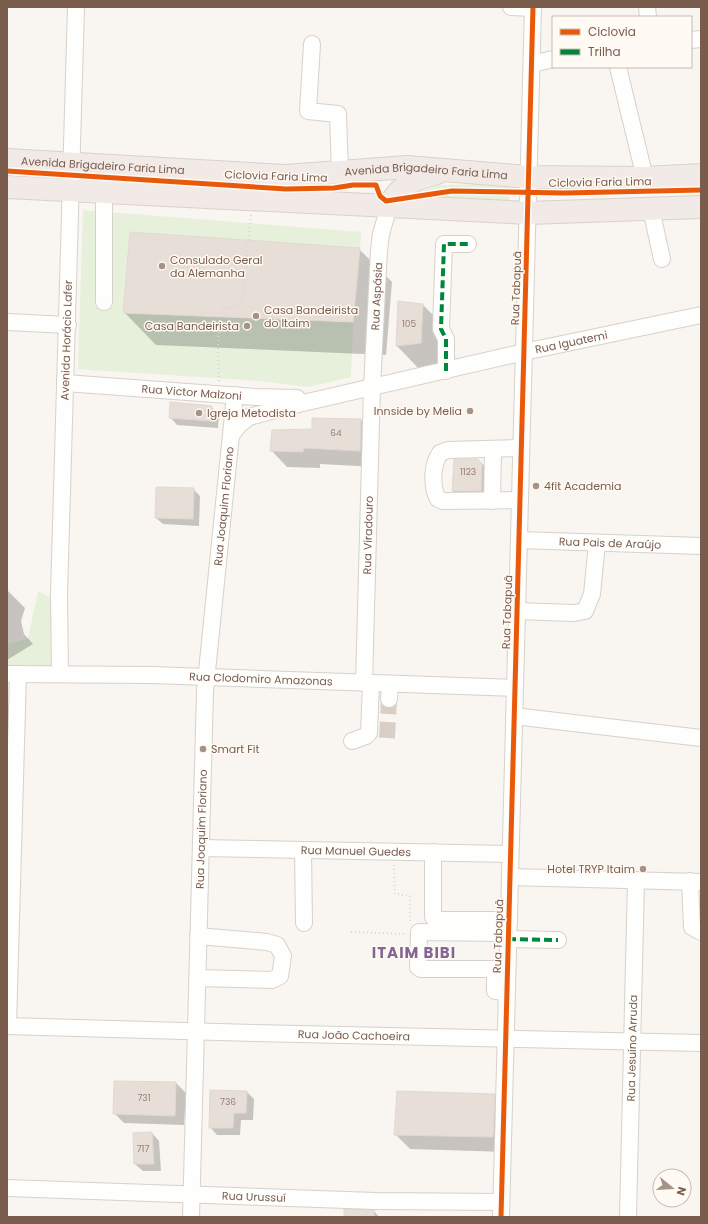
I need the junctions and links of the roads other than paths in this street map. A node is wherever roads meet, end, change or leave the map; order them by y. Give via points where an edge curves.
1 (76, 7) edge
2 (511, 7) edge
3 (533, 7) edge
4 (312, 44) dead end
5 (552, 59) edge
6 (532, 64) junction
7 (618, 68) edge
8 (7, 160) edge
9 (72, 164) junction
10 (446, 170) junction
11 (348, 172) junction
12 (701, 175) edge
13 (528, 177) junction
14 (645, 178) junction
15 (7, 186) edge
16 (71, 191) junction
17 (104, 192) junction
18 (344, 205) junction
19 (389, 206) junction
20 (701, 207) edge
21 (651, 209) junction
22 (528, 213) junction
23 (468, 244) dead end
24 (662, 259) dead end
25 (104, 302) dead end
26 (701, 315) edge
27 (7, 322) edge
28 (68, 325) junction
29 (524, 352) junction
30 (446, 371) junction
31 (65, 383) junction
32 (372, 387) junction
33 (235, 396) junction
34 (319, 399) junction
35 (232, 434) junction
36 (521, 448) junction
37 (493, 449) junction
38 (520, 500) junction
39 (492, 501) junction
40 (519, 540) junction
41 (597, 543) junction
42 (701, 546) edge
43 (517, 611) junction
44 (12, 674) edge
45 (60, 674) junction
46 (206, 678) junction
47 (367, 684) junction
48 (515, 688) junction
49 (514, 716) junction
50 (701, 738) edge
51 (352, 741) dead end
52 (201, 848) junction
53 (304, 850) junction
54 (433, 852) junction
55 (510, 854) junction
56 (510, 878) junction
57 (636, 880) junction
58 (695, 882) edge
59 (304, 923) dead end
60 (508, 931) junction
61 (701, 932) edge
62 (198, 936) junction
63 (558, 940) dead end
64 (197, 978) junction
65 (507, 992) junction
66 (8, 1026) edge
67 (195, 1032) junction
68 (506, 1039) junction
69 (633, 1041) junction
70 (701, 1043) edge
71 (7, 1188) edge
72 (191, 1195) junction
73 (501, 1210) edge
74 (191, 1217) edge
75 (628, 1217) edge

1 - 9 street, Avenida Horácio Lafer
2 - 3 street
3 - 6 street, Rua Tabapuã
4 - 11 street via 308,111 338,114
5 - 6 street
6 - 13 street, Rua Tabapuã
7 - 14 street
8 - 9 highway, Avenida Brigadeiro Faria Lima
9 - 11 highway, Avenida Brigadeiro Faria Lima via 286,176
9 - 16 street, Avenida Horácio Lafer
10 - 11 highway, Avenida Brigadeiro Faria Lima via 407,167
10 - 13 highway, Avenida Brigadeiro Faria Lima
10 - 19 highway via 413,180 398,193
11 - 18 highway via 359,178 358,192
12 - 14 highway, Avenida Brigadeiro Faria Lima
13 - 14 highway, Avenida Brigadeiro Faria Lima
13 - 22 street, Rua Tabapuã
15 - 16 highway
16 - 17 highway
16 - 28 street, Avenida Horácio Lafer
17 - 18 highway
17 - 25 street
18 - 19 highway
19 - 22 highway
19 - 32 street, Rua Aspásia via 380,239
20 - 21 highway
21 - 22 highway
21 - 24 street
22 - 29 street, Rua Tabapuã
23 - 30 street via 444,244 441,329 446,339
26 - 29 street, Rua Iguatemi
27 - 28 street
28 - 31 street, Avenida Horácio Lafer
29 - 30 street, Rua Iguatemi
29 - 36 street, Rua Tabapuã
30 - 32 street, Rua Iguatemi
31 - 33 street, Rua Victor Malzoni
31 - 45 street, Avenida Horácio Lafer via 59,594
32 - 34 street, Rua Victor Malzoni
32 - 47 street, Rua Viradouro
33 - 34 street, Rua Victor Malzoni
33 - 35 street, Rua Joaquim Floriano
34 - 35 street, Rua Victor Malzoni via 248,417
35 - 46 street, Rua Joaquim Floriano
36 - 37 street
36 - 38 street, Rua Tabapuã
37 - 39 street
37 - 39 street via 440,452 434,473 435,494 438,499
38 - 39 street
38 - 40 street, Rua Tabapuã
40 - 41 street, Rua Pais de Araújo
40 - 43 street, Rua Tabapuã
41 - 42 street, Rua Pais de Araújo
41 - 43 street via 592,594 585,611
43 - 48 street, Rua Tabapuã
44 - 45 street, Rua Clodomiro Amazonas
44 - 66 street
45 - 46 street, Rua Clodomiro Amazonas
46 - 47 street, Rua Clodomiro Amazonas
46 - 52 street, Rua Joaquim Floriano
47 - 48 street, Rua Clodomiro Amazonas via 389,692
47 - 51 street, Rua Viradouro via 369,733
48 - 49 street, Rua Tabapuã
49 - 50 street
49 - 55 street, Rua Tabapuã
52 - 53 street, Rua Manuel Guedes
52 - 62 street, Rua Joaquim Floriano
53 - 54 street, Rua Manuel Guedes
53 - 59 street
54 - 55 street, Rua Manuel Guedes
54 - 60 street via 432,917 436,920
55 - 56 street, Rua Tabapuã
56 - 57 street
56 - 60 street, Rua Tabapuã
57 - 58 street
57 - 69 street, Rua Jesuíno Arruda
58 - 61 street via 692,927
60 - 63 street
60 - 65 street, Rua Tabapuã
60 - 65 street via 419,932 418,937 418,967 421,969 495,968 495,991
62 - 64 street, Rua Joaquim Floriano
62 - 64 street via 267,942 277,945 283,956 280,976 272,980
64 - 67 street, Rua Joaquim Floriano
65 - 68 street, Rua Tabapuã
66 - 67 street, Rua João Cachoeira
67 - 68 street, Rua João Cachoeira
67 - 72 street, Rua Joaquim Floriano
68 - 69 street, Rua João Cachoeira
68 - 73 street, Rua Tabapuã
69 - 70 street, Rua João Cachoeira
69 - 75 street, Rua Jesuíno Arruda
71 - 72 street, Rua Urussuí
72 - 73 street, Rua Urussuí
72 - 74 street, Rua Joaquim Floriano

